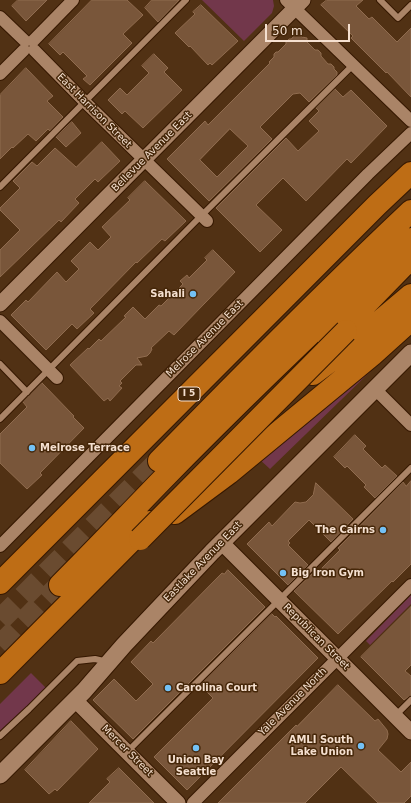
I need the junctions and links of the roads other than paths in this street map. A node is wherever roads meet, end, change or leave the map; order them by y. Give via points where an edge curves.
1 (73, 0) edge
2 (186, 0) edge
3 (380, 0) edge
4 (295, 3) edge
5 (411, 5) edge
6 (0, 17) edge
7 (29, 46) junction
8 (353, 65) junction
9 (0, 74) edge
10 (85, 102) junction
11 (411, 121) edge
12 (411, 133) edge
13 (144, 160) junction
14 (411, 173) edge
15 (0, 187) edge
16 (411, 210) edge
17 (204, 218) junction
18 (411, 239) edge
19 (411, 258) edge
20 (411, 266) edge
21 (411, 295) edge
22 (0, 304) edge
23 (411, 320) edge
24 (0, 321) edge
25 (411, 353) edge
26 (0, 364) edge
27 (48, 369) junction
28 (57, 378) dead end
29 (375, 389) junction
30 (27, 392) junction
31 (257, 415) junction
32 (0, 419) edge
33 (411, 425) edge
34 (411, 468) edge
35 (160, 471) junction
36 (140, 539) junction
37 (221, 542) junction
38 (0, 546) edge
39 (0, 583) edge
40 (411, 585) edge
41 (60, 586) tunnel mouth
42 (279, 600) junction
43 (338, 658) junction
44 (109, 662) junction
45 (0, 673) edge
46 (0, 681) edge
47 (75, 700) junction
48 (411, 700) edge
49 (395, 716) junction
50 (411, 732) edge
51 (0, 736) edge
52 (127, 752) junction
53 (0, 775) edge
54 (178, 803) edge
55 (193, 803) edge

1 - 7 street
2 - 10 lane
3 - 5 lane via 398,18
4 - 8 street
4 - 13 street, Bellevue Avenue East
6 - 7 street, East Harrison Street
7 - 9 street
7 - 10 street, East Harrison Street
8 - 11 street
8 - 17 lane
10 - 13 street, East Harrison Street
10 - 15 lane
12 - 38 street, Melrose Avenue East
13 - 17 street, East Harrison Street
13 - 22 street, Bellevue Avenue East
14 - 39 highway, I 5
16 - 35 highway via 214,404
17 - 27 lane
18 - 35 highway
19 - 31 highway
20 - 36 highway, bridge
21 - 31 highway via 353,344
23 - 36 highway, bridge via 229,473
24 - 27 street
25 - 29 main road, Eastlake Avenue East
26 - 30 lane
27 - 28 street
27 - 30 lane
29 - 33 street
29 - 37 main road, Eastlake Avenue East
30 - 32 lane
31 - 45 highway
34 - 42 lane
35 - 41 highway
36 - 46 highway
37 - 42 street, Republican Street
37 - 44 main road, Eastlake Avenue East
40 - 43 street, Yale Avenue North
42 - 43 street, Republican Street
42 - 52 lane
43 - 49 street, Republican Street
43 - 55 street, Yale Avenue North
44 - 47 main road, Eastlake Avenue East
44 - 51 lane via 99,659 77,661
47 - 52 street, Mercer Street
47 - 53 main road, Eastlake Avenue East
48 - 49 lane
49 - 50 street, Republican Street
52 - 54 street, Mercer Street

